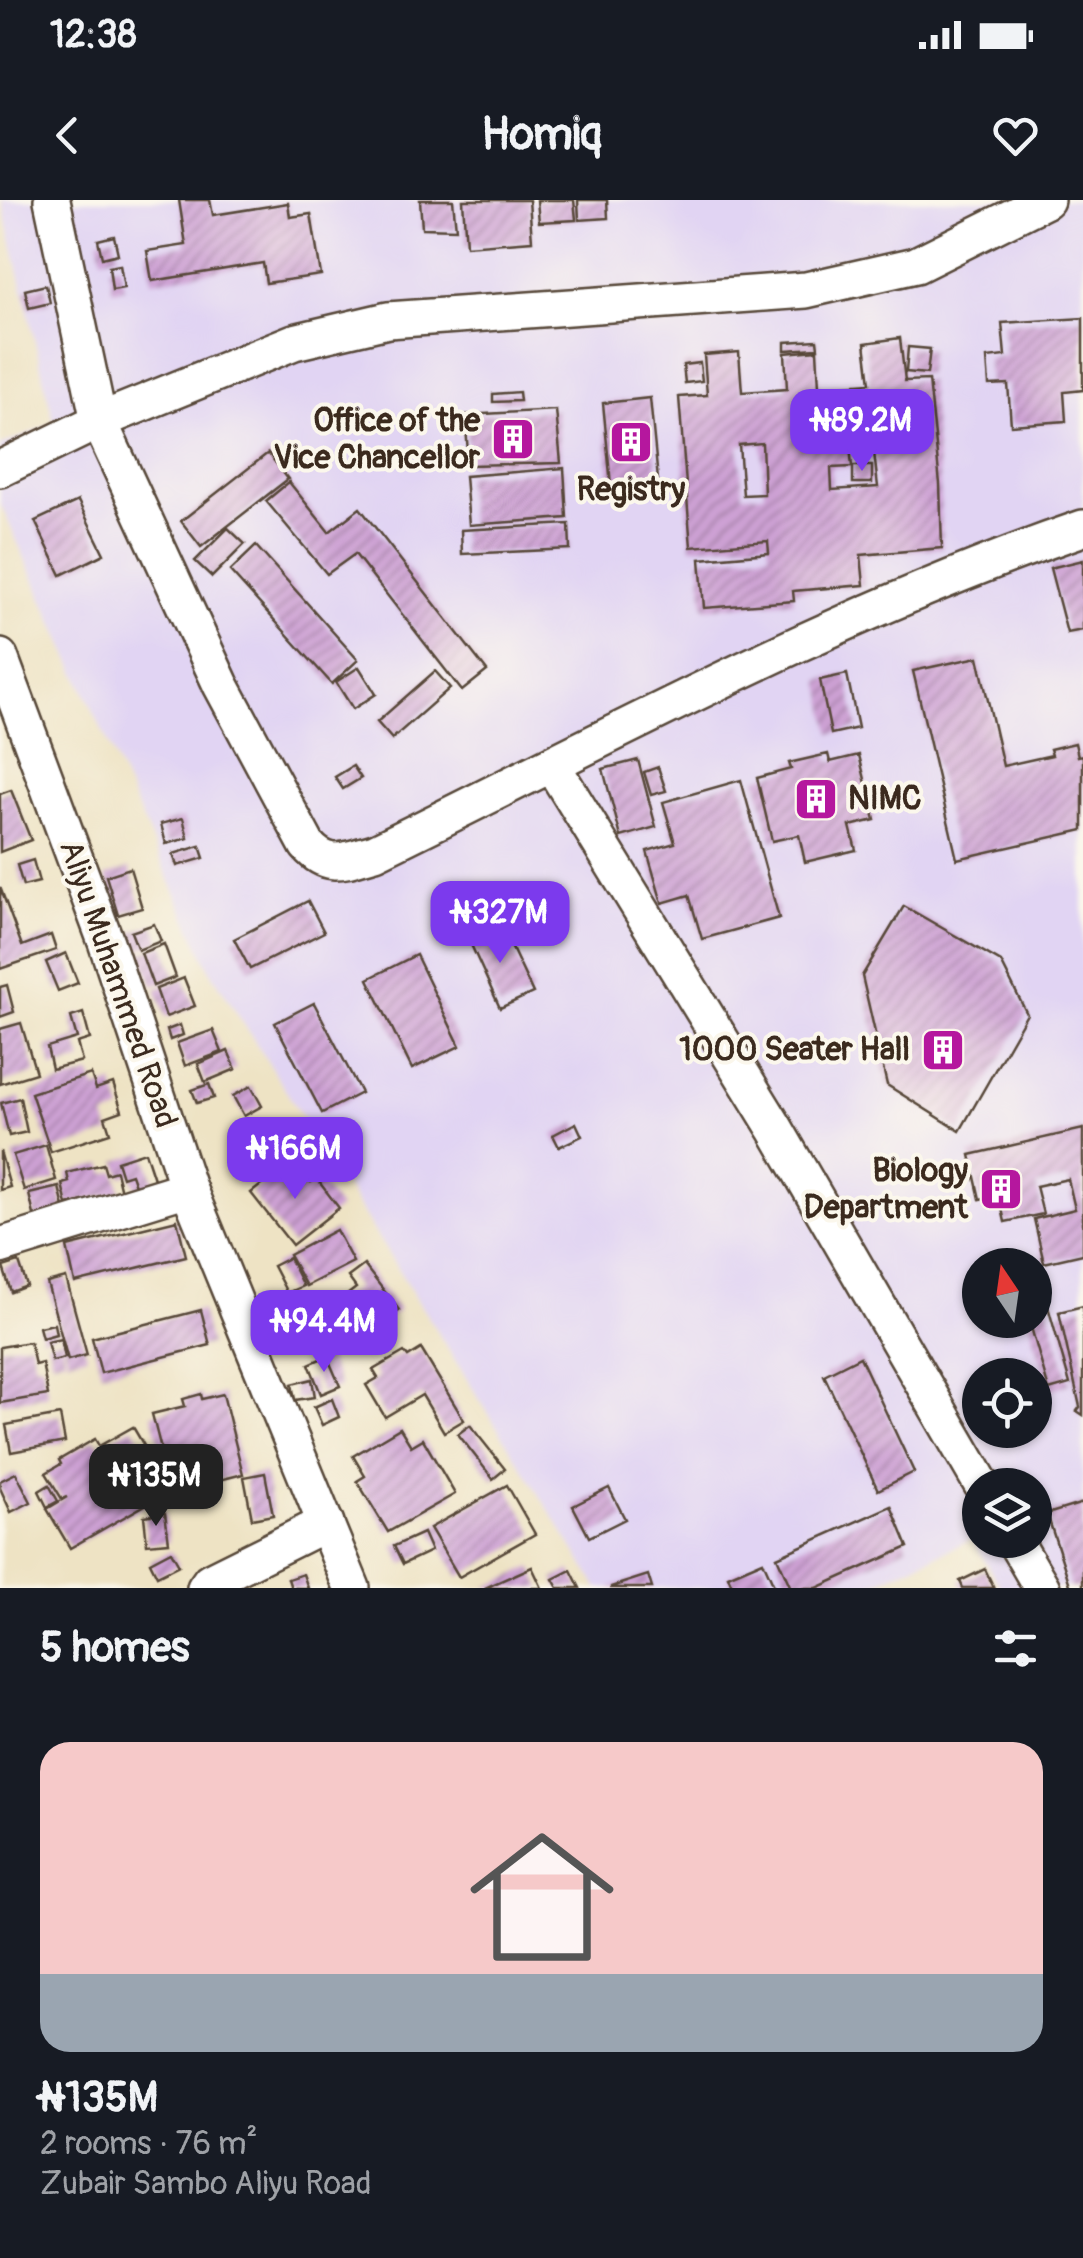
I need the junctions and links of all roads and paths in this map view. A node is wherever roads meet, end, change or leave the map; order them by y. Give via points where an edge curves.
1 (52, 200) edge
2 (1046, 200) edge
3 (99, 421) junction
4 (0, 469) edge
5 (1083, 528) edge
6 (0, 657) edge
7 (552, 765) junction
8 (188, 1188) junction
9 (0, 1246) edge
10 (972, 1468) edge
11 (326, 1524) junction
12 (1024, 1558) edge
13 (205, 1588) edge
14 (352, 1588) edge
15 (1042, 1588) edge

1 - 3 street
2 - 3 street via 916,265 806,290 388,320 294,342
3 - 4 street
3 - 7 street via 220,684 318,857 334,862 375,852
5 - 7 street via 873,610
6 - 8 street, Aliyu Muhammed Road
7 - 10 street via 775,1128
8 - 9 street
8 - 11 street, Aliyu Muhammed Road
11 - 13 street
11 - 14 street, Aliyu Muhammed Road
12 - 15 street

